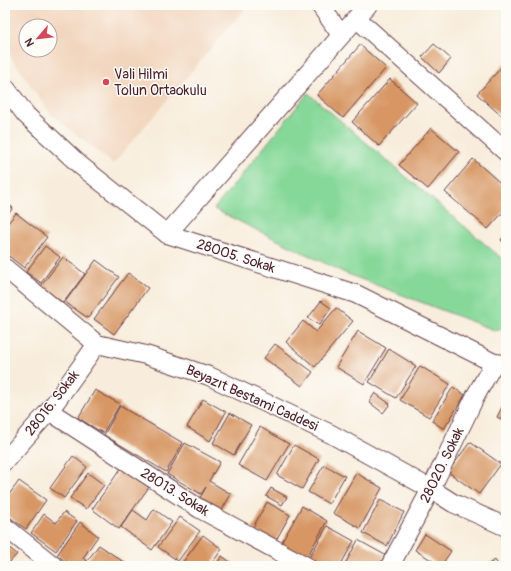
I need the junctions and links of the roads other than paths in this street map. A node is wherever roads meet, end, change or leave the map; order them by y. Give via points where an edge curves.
1 (320, 5) edge
2 (362, 11) edge
3 (341, 35) junction
4 (5, 88) edge
5 (506, 152) edge
6 (167, 234) junction
7 (5, 268) edge
8 (97, 344) junction
9 (500, 363) edge
10 (49, 411) junction
11 (5, 461) edge
12 (431, 489) junction
13 (5, 527) edge
14 (506, 528) edge
15 (54, 566) edge
16 (306, 566) edge
17 (390, 566) edge

1 - 3 street
2 - 3 street
2 - 5 street
3 - 6 street
4 - 6 street, 28005. Sokak via 26,115 81,166
6 - 9 street, 28005. Sokak via 356,294
7 - 8 street, Beyazıt Bestami Caddesi
8 - 10 street, 28016. Sokak
8 - 12 street, Beyazıt Bestami Caddesi via 146,355 209,376 331,434
9 - 12 street, 28020. Sokak via 476,395
10 - 11 street, 28016. Sokak
10 - 16 street, 28013. Sokak via 200,509
12 - 14 street, Beyazıt Bestami Caddesi via 453,504
12 - 17 street, 28020. Sokak
13 - 15 street

